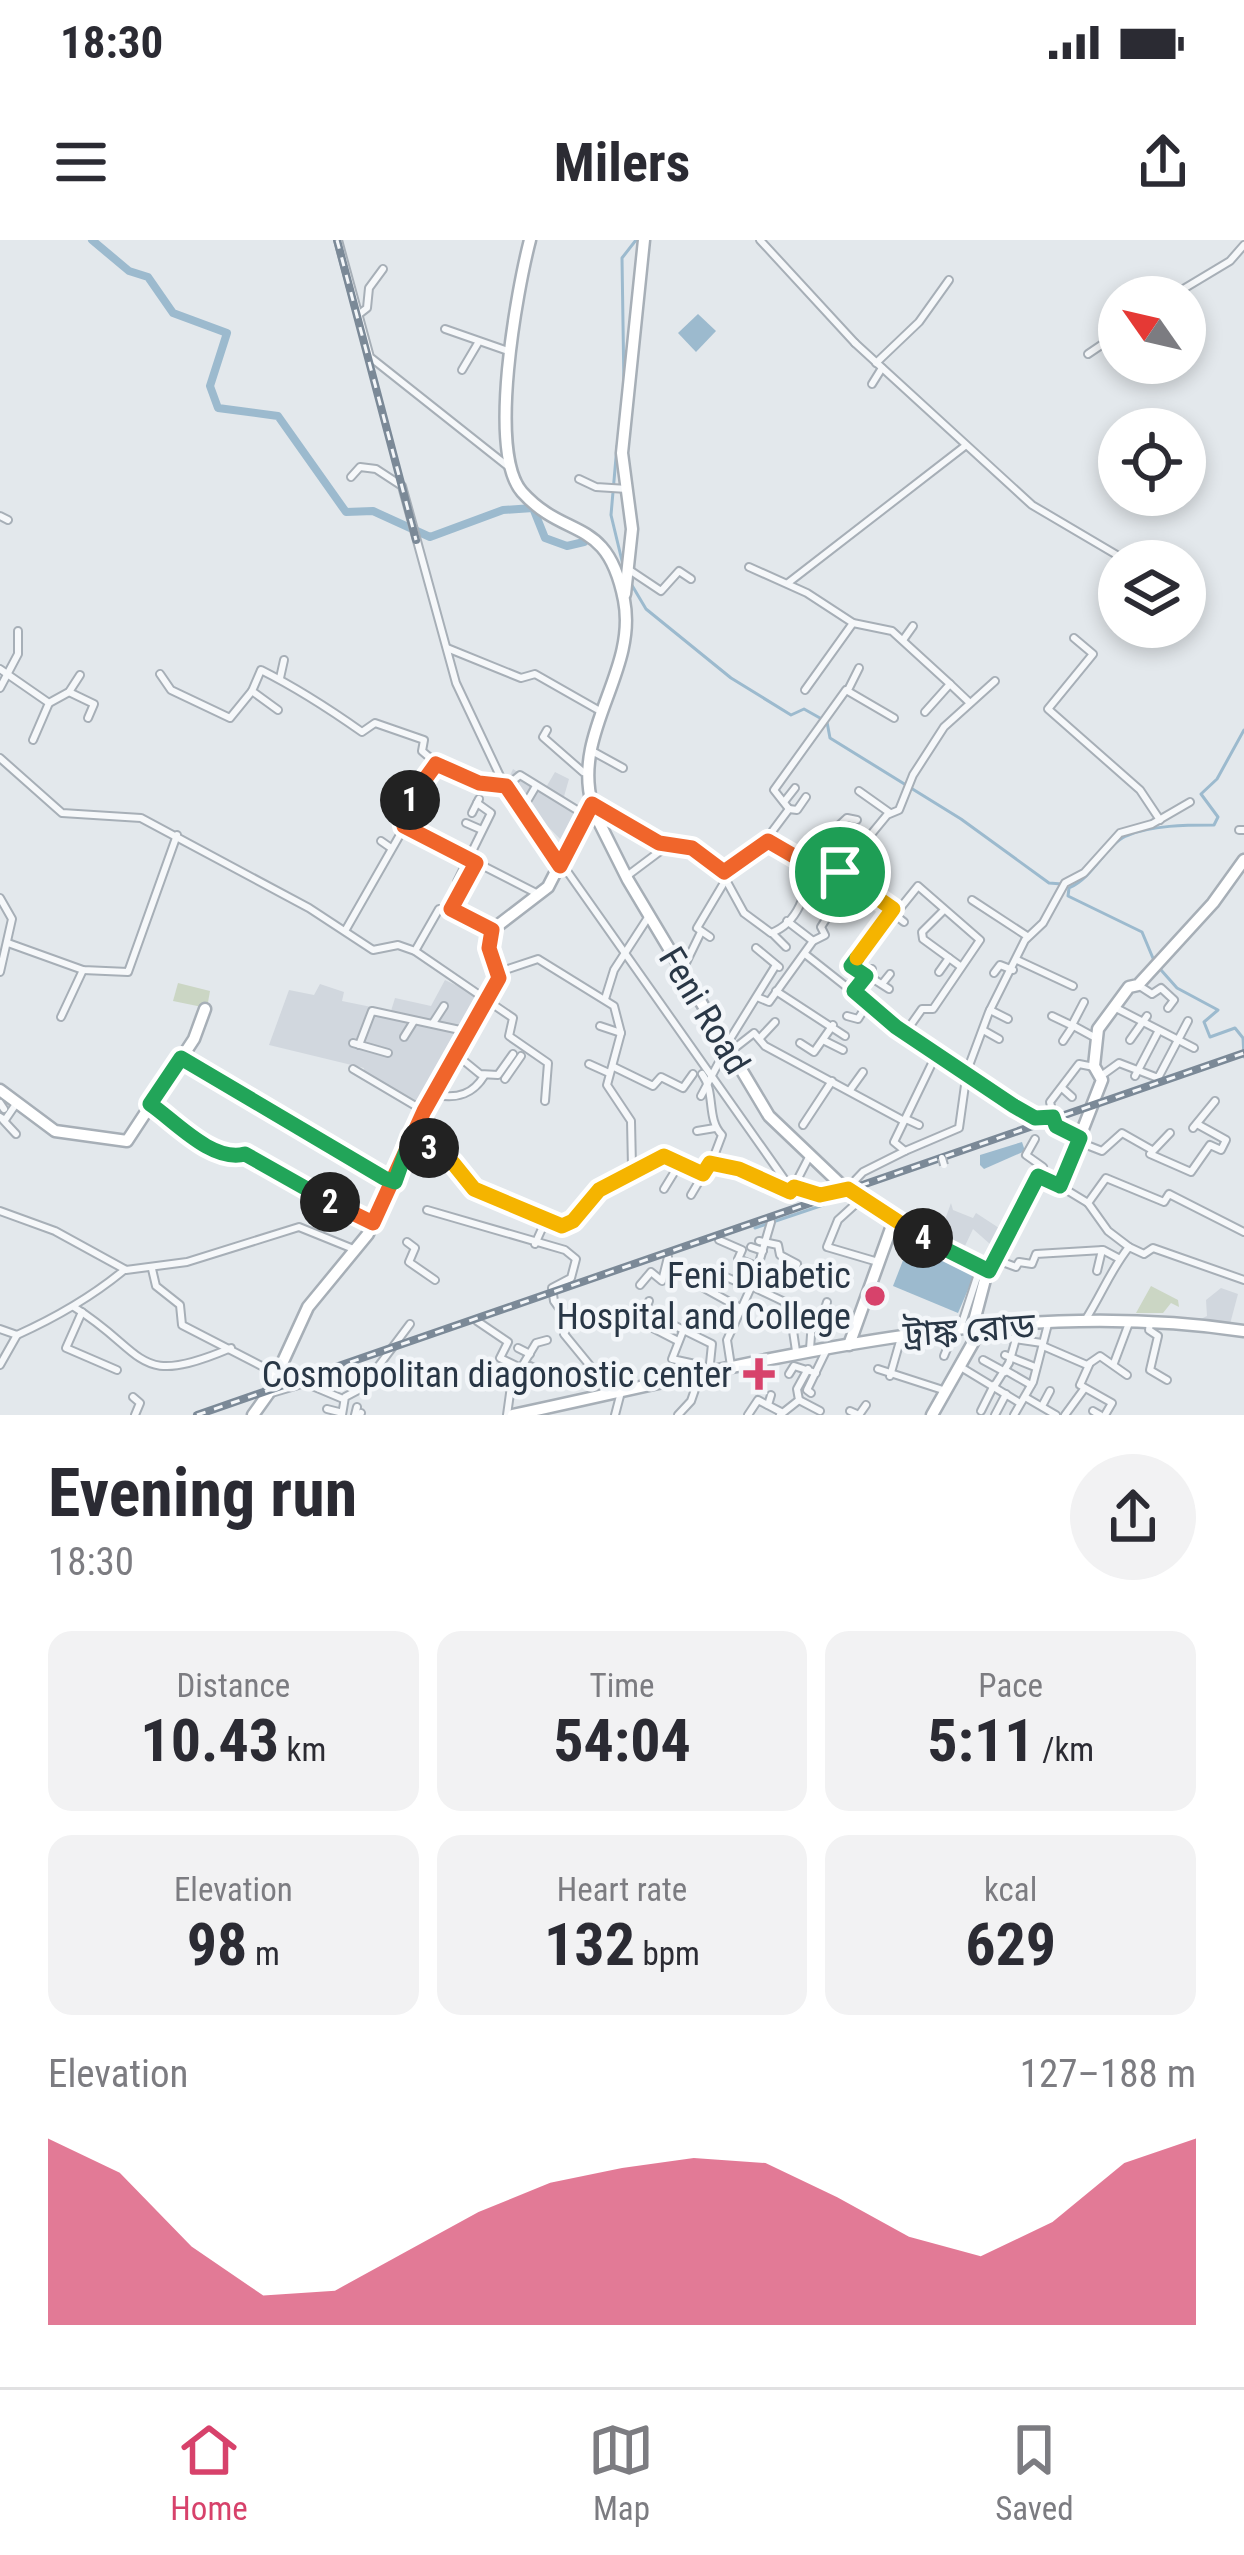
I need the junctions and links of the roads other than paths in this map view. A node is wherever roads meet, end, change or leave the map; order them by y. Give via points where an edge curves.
1 (338, 240) edge
2 (530, 240) edge
3 (644, 240) edge
4 (760, 240) edge
5 (1244, 245) edge
6 (383, 269) dead end
7 (1205, 276) edge
8 (949, 280) dead end
9 (358, 315) junction
10 (445, 329) dead end
11 (478, 343) junction
12 (1098, 347) edge
13 (508, 351) junction
14 (1088, 354) dead end
15 (879, 365) junction
16 (462, 370) dead end
17 (872, 384) dead end
18 (966, 445) junction
19 (510, 468) junction
20 (351, 477) dead end
21 (579, 479) dead end
22 (628, 489) junction
23 (1098, 544) edge
24 (749, 567) dead end
25 (628, 569) junction
26 (691, 579) dead end
27 (788, 583) junction
28 (624, 602) junction
29 (853, 623) junction
30 (913, 626) dead end
31 (18, 632) dead end
32 (1074, 638) dead end
33 (903, 640) junction
34 (447, 648) junction
35 (284, 660) dead end
36 (859, 668) dead end
37 (4, 671) edge
38 (160, 674) dead end
39 (80, 675) dead end
40 (280, 678) junction
41 (995, 681) dead end
42 (950, 684) junction
43 (0, 688) edge
44 (849, 688) junction
45 (805, 690) dead end
46 (252, 691) junction
47 (69, 692) junction
48 (49, 703) junction
49 (970, 703) junction
50 (278, 710) dead end
51 (600, 711) junction
52 (926, 712) dead end
53 (88, 718) dead end
54 (894, 718) dead end
55 (547, 730) dead end
56 (33, 740) dead end
57 (589, 750) junction
58 (0, 758) edge
59 (436, 764) junction
60 (623, 769) dead end
61 (584, 772) junction
62 (515, 779) dead end
63 (506, 786) junction
64 (536, 786) junction
65 (795, 788) dead end
66 (398, 791) dead end
67 (859, 791) dead end
68 (806, 797) dead end
69 (410, 800) junction
70 (1190, 802) dead end
71 (526, 803) dead end
72 (786, 806) junction
73 (591, 808) junction
74 (472, 813) dead end
75 (890, 813) junction
76 (857, 820) dead end
77 (1160, 820) junction
78 (466, 823) dead end
79 (404, 826) junction
80 (482, 830) junction
81 (177, 835) junction
82 (381, 841) dead end
83 (765, 841) junction
84 (670, 844) junction
85 (391, 848) junction
86 (1244, 860) edge
87 (473, 861) junction
88 (801, 861) junction
89 (560, 866) junction
90 (721, 871) junction
91 (806, 871) junction
92 (840, 872) junction
93 (627, 876) junction
94 (725, 881) junction
95 (457, 882) dead end
96 (540, 895) junction
97 (0, 898) edge
98 (972, 900) dead end
99 (837, 902) dead end
100 (451, 909) junction
101 (895, 910) junction
102 (942, 912) junction
103 (649, 916) junction
104 (788, 921) junction
105 (904, 922) dead end
106 (492, 930) junction
107 (345, 931) junction
108 (773, 934) junction
109 (1027, 936) junction
110 (814, 941) junction
111 (8, 943) junction
112 (786, 947) dead end
113 (756, 948) dead end
114 (415, 951) junction
115 (805, 954) junction
116 (625, 956) junction
117 (949, 958) junction
118 (1017, 960) junction
119 (961, 966) junction
120 (682, 969) junction
121 (83, 970) junction
122 (1013, 970) junction
123 (0, 972) edge
124 (499, 972) junction
125 (939, 972) dead end
126 (868, 973) junction
127 (890, 974) dead end
128 (994, 974) dead end
129 (1138, 985) junction
130 (1073, 986) dead end
131 (776, 991) junction
132 (854, 991) junction
133 (757, 997) junction
134 (488, 998) junction
135 (605, 999) junction
136 (869, 1002) junction
137 (1084, 1002) dead end
138 (444, 1006) dead end
139 (1114, 1006) junction
140 (1168, 1008) dead end
141 (205, 1009) dead end
142 (990, 1010) junction
143 (847, 1016) dead end
144 (1052, 1016) dead end
145 (1147, 1016) dead end
146 (61, 1017) dead end
147 (1008, 1019) dead end
148 (1188, 1021) dead end
149 (414, 1022) junction
150 (775, 1022) dead end
151 (433, 1023) junction
152 (1140, 1023) junction
153 (833, 1025) junction
154 (600, 1026) dead end
155 (1072, 1026) junction
156 (460, 1030) dead end
157 (983, 1030) junction
158 (1158, 1032) junction
159 (621, 1033) junction
160 (905, 1033) junction
161 (845, 1036) dead end
162 (404, 1037) dead end
163 (760, 1038) junction
164 (1094, 1038) junction
165 (999, 1039) dead end
166 (1178, 1039) junction
167 (823, 1040) junction
168 (1130, 1040) dead end
169 (1064, 1041) dead end
170 (800, 1043) dead end
171 (728, 1047) junction
172 (1194, 1048) dead end
173 (842, 1050) dead end
174 (388, 1053) dead end
175 (937, 1053) junction
176 (455, 1054) junction
177 (517, 1055) dead end
178 (181, 1058) junction
179 (589, 1064) dead end
180 (953, 1064) junction
181 (353, 1069) dead end
182 (611, 1070) junction
183 (1096, 1070) junction
184 (967, 1071) junction
185 (863, 1072) dead end
186 (1136, 1072) junction
187 (484, 1076) junction
188 (947, 1076) dead end
189 (501, 1077) junction
190 (710, 1080) junction
191 (832, 1081) junction
192 (517, 1088) dead end
193 (1062, 1088) junction
194 (850, 1090) junction
195 (437, 1095) dead end
196 (701, 1096) dead end
197 (1072, 1096) dead end
198 (545, 1101) dead end
199 (1215, 1101) dead end
200 (150, 1104) junction
201 (1034, 1104) dead end
202 (4, 1106) edge
203 (424, 1111) junction
204 (1028, 1114) junction
205 (1053, 1117) junction
206 (905, 1120) junction
207 (803, 1125) dead end
208 (919, 1125) dead end
209 (715, 1128) junction
210 (697, 1131) dead end
211 (1170, 1133) dead end
212 (16, 1134) dead end
213 (411, 1137) junction
214 (1035, 1139) dead end
215 (1080, 1140) junction
216 (1152, 1150) junction
217 (904, 1151) junction
218 (809, 1156) junction
219 (680, 1163) junction
220 (711, 1164) junction
221 (628, 1172) junction
222 (703, 1174) junction
223 (1038, 1176) junction
224 (395, 1182) junction
225 (1060, 1186) junction
226 (794, 1187) junction
227 (664, 1189) dead end
228 (853, 1193) junction
229 (691, 1195) dead end
230 (1088, 1203) junction
231 (427, 1210) dead end
232 (0, 1211) edge
233 (893, 1221) junction
234 (545, 1222) junction
235 (771, 1222) dead end
236 (373, 1223) junction
237 (1108, 1232) junction
238 (1244, 1232) edge
239 (906, 1239) dead end
240 (719, 1240) dead end
241 (407, 1242) dead end
242 (759, 1243) junction
243 (535, 1244) junction
244 (1129, 1246) junction
245 (351, 1248) junction
246 (1101, 1250) junction
247 (668, 1257) dead end
248 (1118, 1258) junction
249 (878, 1262) junction
250 (756, 1266) junction
251 (795, 1268) dead end
252 (152, 1269) junction
253 (126, 1270) junction
254 (991, 1270) junction
255 (1097, 1271) dead end
256 (724, 1276) dead end
257 (435, 1280) dead end
258 (1244, 1280) edge
259 (640, 1285) dead end
260 (751, 1287) junction
261 (704, 1288) dead end
262 (650, 1301) dead end
263 (826, 1302) dead end
264 (74, 1307) junction
265 (742, 1309) junction
266 (82, 1312) junction
267 (477, 1321) dead end
268 (1150, 1322) junction
269 (1129, 1323) junction
270 (410, 1324) dead end
271 (1048, 1324) junction
272 (1083, 1324) junction
273 (647, 1325) dead end
274 (974, 1326) junction
275 (0, 1329) edge
276 (1244, 1330) edge
277 (683, 1331) junction
278 (1019, 1331) junction
279 (898, 1334) junction
280 (17, 1335) junction
281 (547, 1340) dead end
282 (678, 1342) junction
283 (849, 1344) junction
284 (1042, 1347) junction
285 (518, 1348) dead end
286 (230, 1349) junction
287 (827, 1349) junction
288 (891, 1352) dead end
289 (530, 1354) junction
290 (944, 1356) dead end
291 (1008, 1357) junction
292 (983, 1360) dead end
293 (806, 1361) junction
294 (1025, 1363) junction
295 (1114, 1363) junction
296 (0, 1365) edge
297 (1089, 1365) junction
298 (1035, 1367) junction
299 (731, 1368) junction
300 (524, 1369) junction
301 (117, 1370) dead end
302 (878, 1370) dead end
303 (964, 1370) junction
304 (1005, 1371) junction
305 (1020, 1372) dead end
306 (277, 1374) junction
307 (789, 1374) dead end
308 (562, 1375) dead end
309 (701, 1375) junction
310 (1127, 1375) dead end
311 (890, 1376) junction
312 (1167, 1380) dead end
313 (995, 1385) junction
314 (1031, 1385) junction
315 (1084, 1388) junction
316 (949, 1391) junction
317 (1050, 1391) dead end
318 (622, 1392) junction
319 (812, 1393) dead end
320 (268, 1394) junction
321 (1006, 1394) junction
322 (771, 1395) dead end
323 (133, 1396) dead end
324 (602, 1396) junction
325 (344, 1399) junction
326 (799, 1400) junction
327 (1022, 1400) junction
328 (768, 1405) junction
329 (1042, 1406) junction
330 (326, 1409) dead end
331 (866, 1410) edge
332 (820, 1411) dead end
333 (850, 1411) dead end
334 (981, 1411) dead end
335 (544, 1412) edge
336 (341, 1414) edge
337 (780, 1414) edge
338 (1098, 1414) edge
339 (136, 1415) edge
340 (253, 1415) edge
341 (510, 1415) edge
342 (614, 1415) edge
343 (678, 1415) edge
344 (748, 1415) edge
345 (933, 1415) edge
346 (995, 1415) edge
347 (1014, 1415) edge
348 (1060, 1415) edge

1 - 9 street
2 - 13 main road
3 - 22 main road via 622,447
4 - 15 street
5 - 7 street
6 - 9 street
8 - 15 street
9 - 19 street via 371,358
10 - 11 street
11 - 13 street
11 - 16 street
12 - 14 street
13 - 19 main road
15 - 17 street
15 - 18 street
18 - 23 street via 1032,505
18 - 27 street
19 - 28 main road via 523,492 602,544
20 - 34 street via 374,468 402,486
21 - 22 street
22 - 25 main road
24 - 27 street
25 - 26 street via 661,591 679,571
25 - 28 main road
27 - 29 street
28 - 51 main road, Feni Road
28 - 57 main road via 615,675
29 - 33 street
29 - 45 street
30 - 33 street
31 - 37 street via 18,654
32 - 77 street via 1093,654 1048,709 1140,790
33 - 42 street
34 - 51 street via 521,678 535,674
34 - 63 street via 468,715
35 - 40 street
36 - 44 street
37 - 43 street
37 - 48 street
38 - 46 street via 171,689 230,718
39 - 47 street
40 - 46 street via 261,670
40 - 59 street via 362,732 375,723 423,739 422,752
41 - 49 street
42 - 49 street
42 - 52 street
44 - 54 street
44 - 72 street via 774,790
46 - 50 street
47 - 48 street
47 - 53 street via 94,704
48 - 56 street
49 - 75 street via 934,741 899,810
51 - 61 main road, Feni Road
55 - 61 street via 543,737
57 - 60 street
57 - 73 main road
58 - 81 street via 62,813 140,818
59 - 63 street
59 - 69 street
61 - 73 main road, Feni Road
62 - 64 street
63 - 89 street
64 - 71 street
64 - 73 street
65 - 72 street
66 - 69 street
67 - 75 street
68 - 72 street via 797,810
69 - 79 street
70 - 77 street
72 - 83 street
73 - 84 street
73 - 89 main road
73 - 93 main road
73 - 103 main road, Feni Road
74 - 80 street via 478,801 491,812
75 - 92 street
76 - 88 street via 847,818
77 - 109 street via 1120,832 1065,883
78 - 80 street
79 - 85 street
79 - 87 street
80 - 87 street
81 - 107 street
81 - 121 street via 130,968 121,975
82 - 85 street
83 - 88 street
83 - 90 street
84 - 90 street via 692,848
84 - 93 street
85 - 107 street
86 - 129 main road
87 - 95 street
87 - 96 street
87 - 100 street
88 - 91 street
89 - 96 main road
89 - 116 street
90 - 94 street
91 - 92 street
91 - 104 street via 805,897
92 - 101 street
93 - 120 main road
94 - 108 street via 744,914
94 - 120 street via 696,928 706,935
96 - 106 main road
97 - 111 street via 12,913
98 - 109 street
99 - 110 street via 821,927 826,935
100 - 106 street
100 - 114 street via 431,914
101 - 102 street via 918,886
101 - 105 street
101 - 126 street via 851,966
102 - 117 street via 923,939
102 - 119 street via 980,940
103 - 116 street
103 - 171 main road, Feni Road
104 - 108 street
104 - 110 street
106 - 124 main road
107 - 114 street via 376,951 394,944
108 - 112 street
109 - 118 street
110 - 115 street
111 - 121 street
111 - 123 street
113 - 133 street via 778,966
114 - 134 street
115 - 131 street
115 - 132 street
116 - 135 street
116 - 190 street
117 - 119 street
117 - 125 street
118 - 122 street
118 - 130 street
119 - 160 street
120 - 171 main road
121 - 146 street
122 - 128 street via 999,965
122 - 142 street
124 - 134 main road
124 - 135 street via 538,959
126 - 127 street via 885,987
126 - 132 street
129 - 139 main road
129 - 140 street via 1152,994 1161,988 1174,1000
131 - 133 street via 768,1003
131 - 153 street
132 - 136 street
133 - 171 street
134 - 176 main road
134 - 198 street via 513,1018 510,1037 548,1063
135 - 159 street via 617,1010
136 - 143 street via 858,1019
136 - 160 street
137 - 155 street
138 - 151 street
139 - 152 street
139 - 164 main road
141 - 178 main road
142 - 147 street
142 - 157 street
144 - 155 street
145 - 152 street
148 - 166 street
149 - 151 street
149 - 162 street
149 - 174 street via 370,1011 356,1044
150 - 163 street
151 - 156 street
152 - 158 street
152 - 168 street
153 - 161 street
153 - 167 street
154 - 159 street
155 - 164 street
155 - 169 street
157 - 165 street
157 - 184 street
158 - 166 street
158 - 186 street
159 - 182 street
160 - 175 street
163 - 171 street via 751,1033
163 - 191 street
164 - 183 main road
166 - 172 street
166 - 186 street via 1158,1078
167 - 170 street via 814,1052
167 - 173 street
171 - 190 street
171 - 218 main road, Feni Road via 770,1116
171 - 228 main road via 774,1118
175 - 180 street
175 - 206 street
176 - 187 street
176 - 203 main road
177 - 189 street
178 - 200 main road
178 - 224 street
179 - 182 street
180 - 184 street
180 - 188 street
181 - 203 street
182 - 190 street via 653,1086 661,1077 683,1088 698,1074
182 - 221 street via 608,1088 632,1121
183 - 186 street via 1119,1064
183 - 193 street via 1079,1064
183 - 215 main road
184 - 204 street
184 - 217 street via 956,1131
185 - 194 street
187 - 189 street
187 - 195 street via 473,1091
189 - 192 street
190 - 196 street
190 - 209 street
190 - 226 street
191 - 194 street
191 - 207 street
193 - 197 street
193 - 205 street via 1050,1102
194 - 206 street
199 - 216 street via 1195,1126 1226,1140 1221,1150 1210,1145 1191,1172
200 - 202 main road via 126,1142 61,1133
200 - 236 main road via 202,1142 245,1154
201 - 204 street
202 - 212 street
203 - 213 main road
204 - 205 street
205 - 215 street
206 - 208 street
206 - 217 street via 893,1143
209 - 210 street
209 - 220 street via 722,1135
211 - 216 street
213 - 224 main road
213 - 234 street via 448,1158 474,1189
214 - 223 street via 1026,1155 1042,1168
215 - 216 street via 1102,1151 1122,1133
215 - 225 main road
217 - 228 street via 862,1172
218 - 226 street
218 - 228 main road, Feni Road
219 - 221 street via 663,1156
219 - 222 street
219 - 227 street
220 - 222 street
220 - 226 street
221 - 234 street via 569,1223
222 - 229 street
223 - 225 main road
223 - 254 main road
224 - 236 main road
225 - 230 street
226 - 228 street
228 - 233 main road
228 - 249 street via 827,1247
230 - 237 street
230 - 238 street via 1106,1178 1164,1202 1169,1194 1182,1198
231 - 243 street
232 - 253 street
233 - 249 main road
233 - 254 main road
234 - 243 street
235 - 242 street
236 - 245 main road
237 - 244 street
237 - 246 street
239 - 274 street via 978,1270
240 - 250 street
241 - 257 street via 415,1248 409,1262
242 - 250 street via 764,1252
242 - 251 street via 778,1246
243 - 324 street via 576,1259 571,1278 551,1289 570,1323 564,1334 605,1384
244 - 248 street
244 - 258 street
245 - 252 street via 299,1227
245 - 306 main road via 301,1318
246 - 248 street
246 - 254 street via 1034,1255 1031,1264
246 - 255 street
247 - 259 street via 662,1281 651,1272
248 - 272 street
249 - 283 main road
250 - 260 street
252 - 253 street
252 - 286 street via 155,1286 180,1305 181,1324
253 - 264 street
254 - 274 main road
256 - 260 street
260 - 265 street
260 - 293 street via 789,1304
261 - 265 street
262 - 277 street via 645,1311
263 - 293 street via 820,1321 812,1321
264 - 266 street
264 - 280 street
265 - 299 street via 726,1343
266 - 286 street via 150,1364 178,1369
266 - 301 street via 66,1348
267 - 300 street via 508,1342 500,1358
268 - 269 main road, ট্রাঙ্ক রোড
268 - 276 main road, ট্রাঙ্ক রোড
268 - 312 street via 1159,1336 1150,1370
269 - 272 main road, ট্রাঙ্ক রোড
269 - 295 street
270 - 325 street via 362,1388
271 - 272 main road, ট্রাঙ্ক রোড
271 - 278 main road, ট্রাঙ্ক রোড
271 - 284 street
272 - 274 main road, ট্রাঙ্ক রোড
272 - 276 main road, ট্রাঙ্ক রোড via 1183,1321
273 - 282 street
274 - 278 main road, ট্রাঙ্ক রোড
274 - 279 main road, ট্রাঙ্ক রোড
274 - 283 main road, ট্রাঙ্ক রোড
274 - 290 street
274 - 303 main road
274 - 316 main road
275 - 280 street
277 - 282 street
277 - 309 street via 712,1344
278 - 284 street
278 - 291 street
279 - 283 main road, ট্রাঙ্ক রোড
279 - 288 street
279 - 311 street
280 - 296 street
281 - 289 street
282 - 309 street via 672,1358 695,1364
283 - 287 main road, ট্রাঙ্ক রোড
283 - 293 main road, ট্রাঙ্ক রোড
284 - 297 street
284 - 298 street
285 - 289 street
286 - 306 street
287 - 293 main road, ট্রাঙ্ক রোড
287 - 293 street
289 - 300 street
291 - 294 street
291 - 304 street
292 - 304 street
293 - 299 main road, ট্রাঙ্ক রোড
293 - 307 street
293 - 319 street
293 - 326 street
294 - 298 street
294 - 305 street
295 - 297 street via 1099,1356
295 - 310 street
297 - 315 street
298 - 314 street
299 - 309 main road, ট্রাঙ্ক রোড
300 - 308 street
300 - 341 street via 520,1382 512,1379
302 - 311 street
303 - 313 street
303 - 316 main road
304 - 313 street
304 - 314 street
306 - 320 main road
309 - 318 main road, ট্রাঙ্ক রোড
309 - 343 street
311 - 316 street
313 - 321 street
313 - 334 street
314 - 327 street
315 - 338 street via 1112,1403
315 - 348 street
316 - 345 main road
317 - 329 street
318 - 324 main road, ট্রাঙ্ক রোড
318 - 342 street
320 - 325 street via 325,1381
320 - 340 main road
321 - 327 street
321 - 346 street
322 - 328 street
323 - 339 street
324 - 335 main road, ট্রাঙ্ক রোড
325 - 336 street
326 - 332 street
326 - 337 street
327 - 329 street
327 - 347 street
328 - 337 street
328 - 344 street via 758,1400
329 - 348 street
330 - 336 street
331 - 333 street
335 - 341 main road, ট্রাঙ্ক রোড

